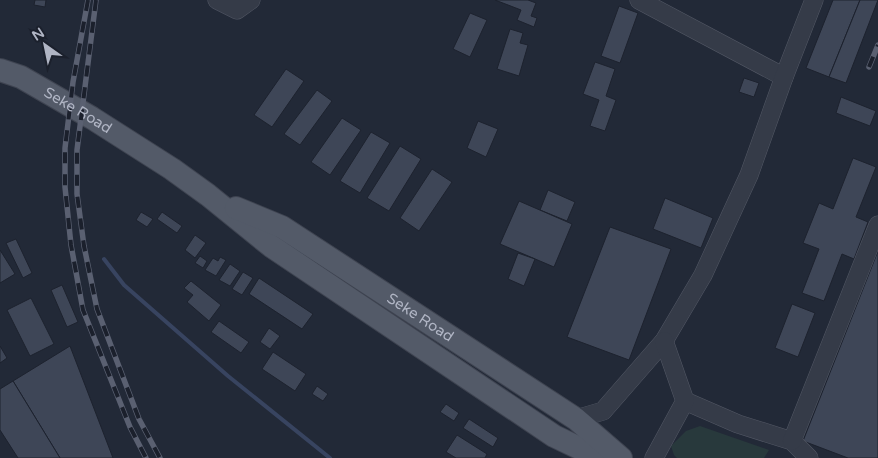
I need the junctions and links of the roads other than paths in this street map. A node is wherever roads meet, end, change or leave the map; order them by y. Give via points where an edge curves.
1 (218, 0) edge
2 (251, 0) edge
3 (639, 0) edge
4 (814, 0) edge
5 (0, 53) edge
6 (0, 70) edge
7 (21, 77) junction
8 (784, 77) junction
9 (208, 195) junction
10 (878, 225) edge
11 (664, 341) junction
12 (685, 401) junction
13 (576, 419) junction
14 (792, 441) junction
15 (600, 458) edge
16 (620, 458) edge
17 (654, 458) edge
18 (810, 458) edge

1 - 2 lane via 237,10
3 - 8 lane
4 - 8 lane
5 - 7 main road
6 - 7 main road
7 - 9 main road, Seke Road via 92,118
8 - 11 lane via 749,175 703,275
9 - 13 main road, Seke Road via 282,228
9 - 15 main road, Seke Road via 271,246 554,436
10 - 14 lane
11 - 12 lane
11 - 13 lane via 603,410
12 - 14 lane via 738,424
12 - 17 lane
13 - 16 main road, Seke Road
14 - 18 lane

